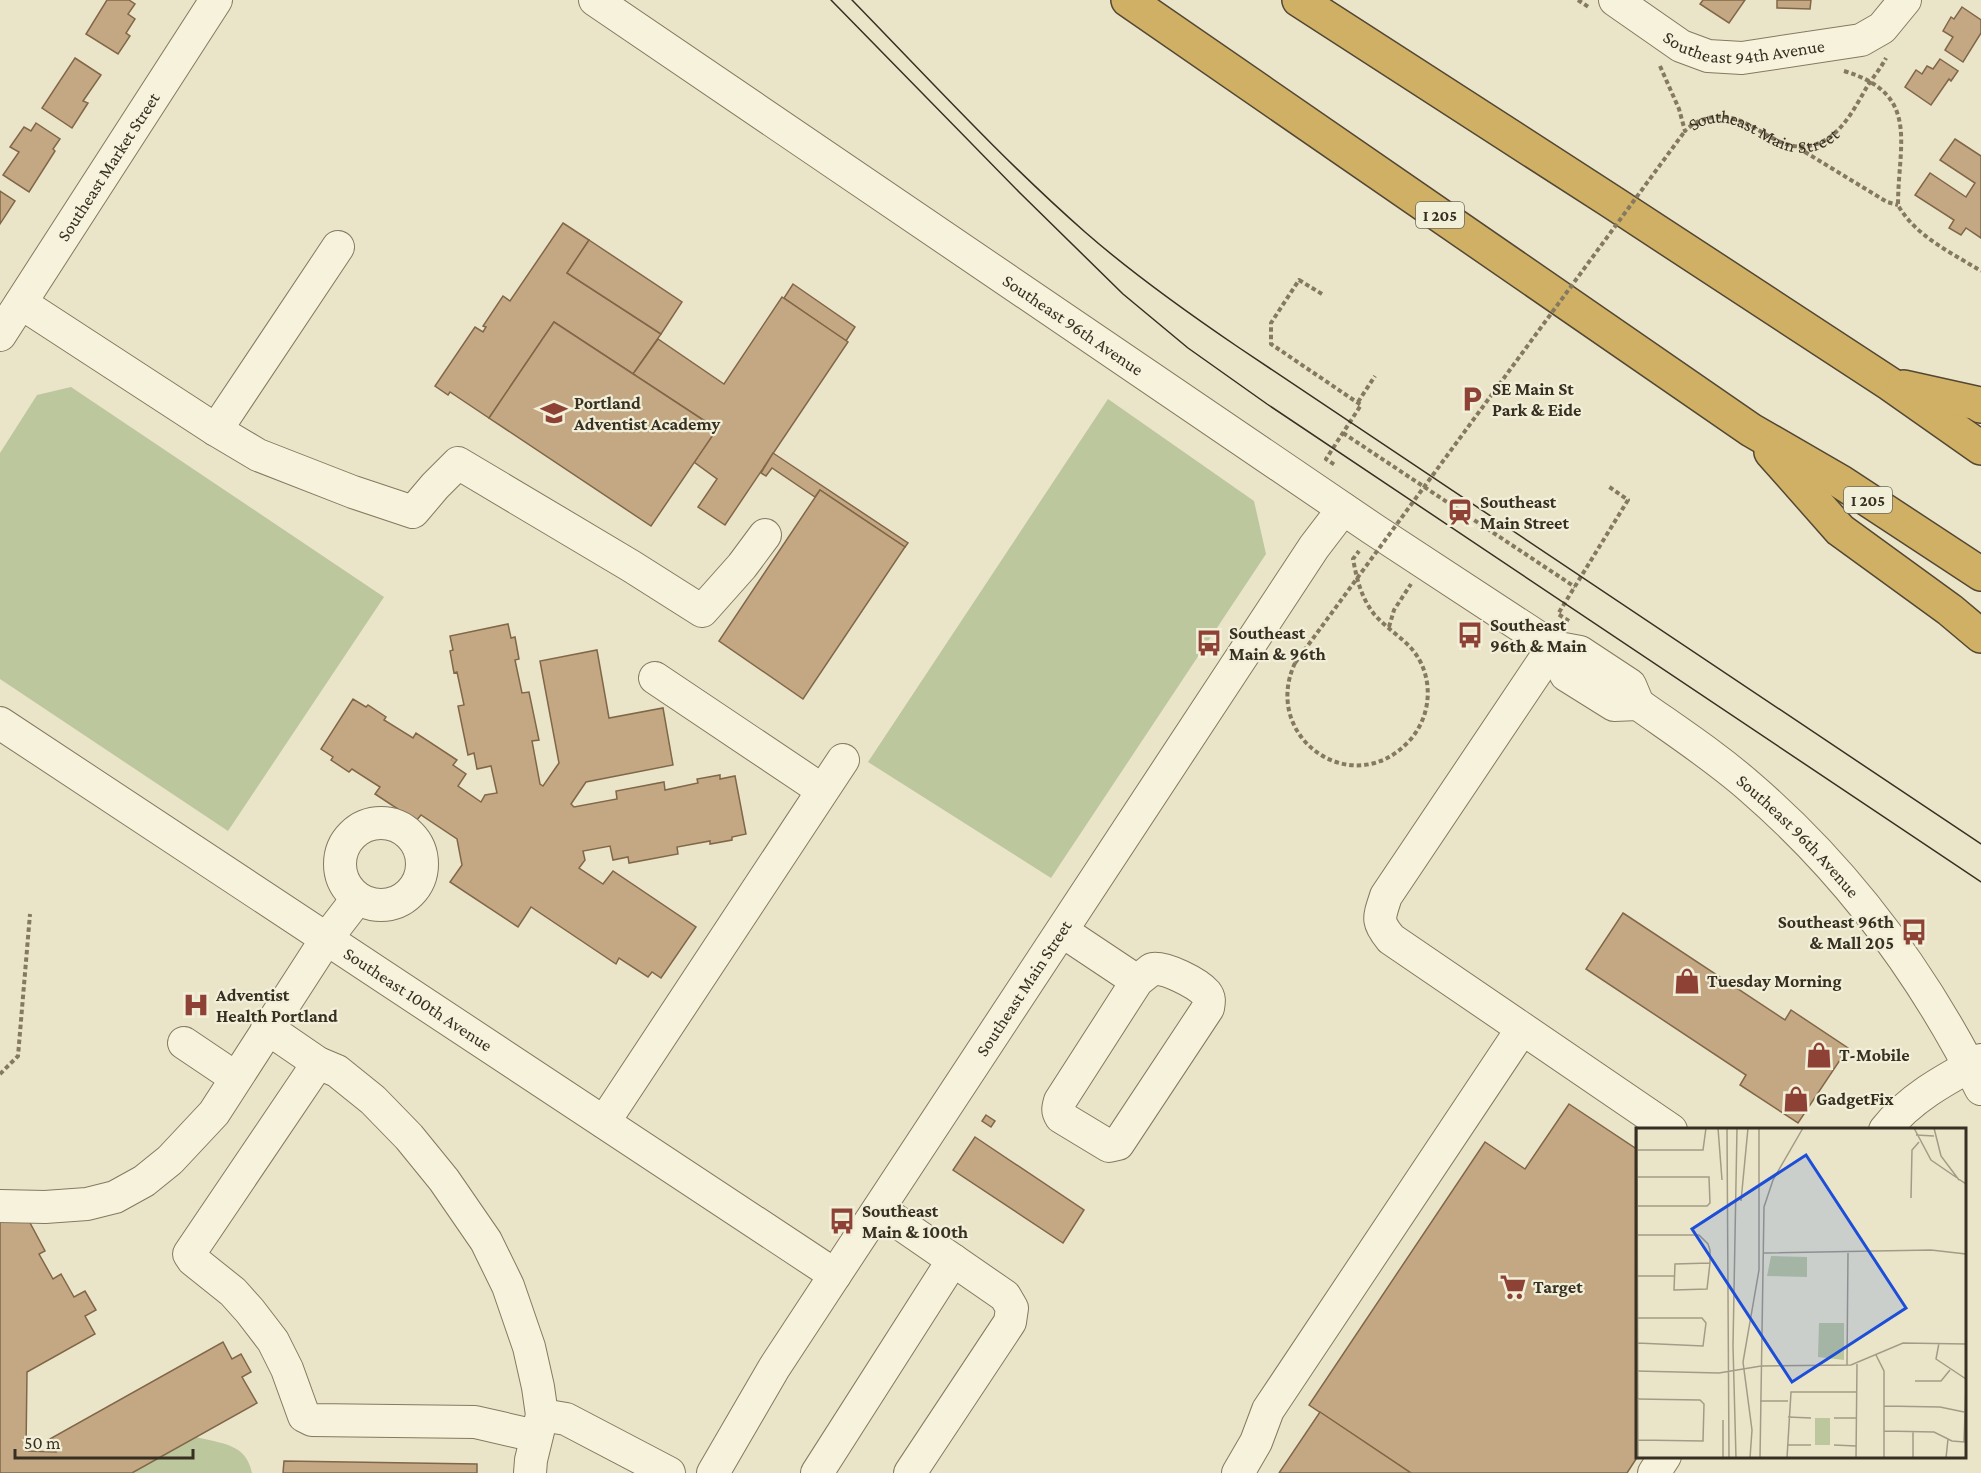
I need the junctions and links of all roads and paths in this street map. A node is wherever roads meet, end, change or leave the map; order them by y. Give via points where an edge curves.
1 (216, 0) edge
2 (595, 0) edge
3 (1128, 0) edge
4 (1299, 0) edge
5 (1578, 0) edge
6 (1905, 0) edge
7 (1607, 7) edge
8 (1658, 60) dead end
9 (1838, 70) dead end
10 (1870, 82) junction
11 (1685, 131) junction
12 (1800, 146) junction
13 (1898, 205) junction
14 (338, 247) dead end
15 (1981, 271) edge
16 (1322, 294) dead end
17 (21, 303) junction
18 (0, 335) edge
19 (1375, 376) dead end
20 (1890, 384) junction
21 (1358, 402) junction
22 (1981, 406) edge
23 (216, 430) junction
24 (1752, 430) junction
25 (1343, 433) junction
26 (1981, 448) edge
27 (1335, 465) dead end
28 (1608, 486) dead end
29 (1343, 509) junction
30 (765, 535) dead end
31 (1353, 560) dead end
32 (1425, 563) junction
33 (1981, 574) edge
34 (1575, 587) junction
35 (1577, 626) dead end
36 (1389, 628) junction
37 (1981, 636) edge
38 (1553, 647) junction
39 (655, 678) dead end
40 (0, 723) edge
41 (843, 760) dead end
42 (822, 790) junction
43 (357, 899) dead end
44 (30, 914) dead end
45 (1062, 931) junction
46 (327, 938) junction
47 (1137, 981) junction
48 (267, 1028) junction
49 (1522, 1029) junction
50 (184, 1043) dead end
51 (318, 1063) junction
52 (1977, 1072) edge
53 (0, 1074) edge
54 (236, 1078) junction
55 (604, 1122) junction
56 (1668, 1128) edge
57 (1887, 1128) edge
58 (0, 1206) edge
59 (879, 1209) junction
60 (953, 1260) junction
61 (835, 1275) junction
62 (539, 1426) junction
63 (1664, 1458) edge
64 (530, 1473) edge
65 (669, 1473) edge
66 (713, 1473) edge
67 (817, 1473) edge
68 (910, 1473) edge
69 (1238, 1473) edge
70 (1654, 1473) edge

1 - 17 street, Southeast Market Street
2 - 29 street, Southeast 96th Avenue
3 - 24 highway, I 205
4 - 20 highway
5 - 7 path
6 - 7 street, Southeast 94th Avenue via 1882,28 1861,40 1742,58 1708,56 1681,46
8 - 11 path
9 - 10 path
10 - 12 path, Southeast Main Street via 1837,132 1818,143
10 - 13 path via 1886,94 1898,112 1902,135
11 - 12 path, Southeast Main Street via 1699,120 1727,117 1784,143
11 - 36 path, Southeast Main Street, bridge via 1295,663 1289,675 1289,707 1295,730 1309,748 1328,759 1366,765 1383,761 1400,752 1425,715 1428,684 1421,664 1413,650
12 - 13 path via 1887,202
13 - 15 path via 1909,223
14 - 23 street
16 - 21 path via 1299,280 1271,323 1271,344
17 - 18 street, Southeast Market Street
17 - 23 street
19 - 21 path
20 - 22 highway
20 - 26 highway
21 - 25 path via 1361,405
23 - 30 street via 258,455 413,512 458,462 702,611
24 - 33 highway, I 205 via 1841,482
24 - 37 highway via 1840,530
25 - 27 path via 1326,459
25 - 34 path
28 - 34 path via 1628,500
29 - 32 street, Southeast 96th Avenue
29 - 45 street, Southeast Main Street via 1314,547
31 - 36 path, Southeast Main Street via 1359,589
32 - 36 path via 1394,609
32 - 38 street, Southeast 96th Avenue
34 - 35 path via 1558,614
38 - 49 street via 1386,896 1380,915 1381,927 1391,939
38 - 52 street, Southeast 96th Avenue via 1566,675 1614,705 1638,704 1750,787 1801,835 1858,896 1900,951
39 - 42 street
40 - 46 street, Southeast 100th Avenue
41 - 42 street
42 - 55 street
43 - 46 street
44 - 53 path via 18,1056
45 - 47 street
45 - 59 street, Southeast Main Street
46 - 48 street
46 - 55 street, Southeast 100th Avenue
47 - 47 street via 1152,969 1167,970 1205,992 1209,1004 1118,1144 1109,1146 1061,1117 1058,1107
48 - 51 street
48 - 54 street
49 - 56 street
49 - 69 street via 1268,1410
50 - 54 street
51 - 62 street via 337,1071 409,1137 486,1241 508,1286 529,1347 538,1387
51 - 62 street via 189,1254 233,1292 262,1326 287,1369 304,1416 312,1420
52 - 57 street via 1949,1076 1914,1101
54 - 58 street via 214,1113 170,1160 115,1197 87,1204
55 - 61 street, Southeast 100th Avenue
59 - 60 street
59 - 61 street, Southeast Main Street
60 - 67 street
60 - 68 street via 1005,1296 1012,1308 1010,1322
61 - 66 street, Southeast Main Street via 774,1368
62 - 64 street
62 - 65 street via 566,1419
63 - 70 street

